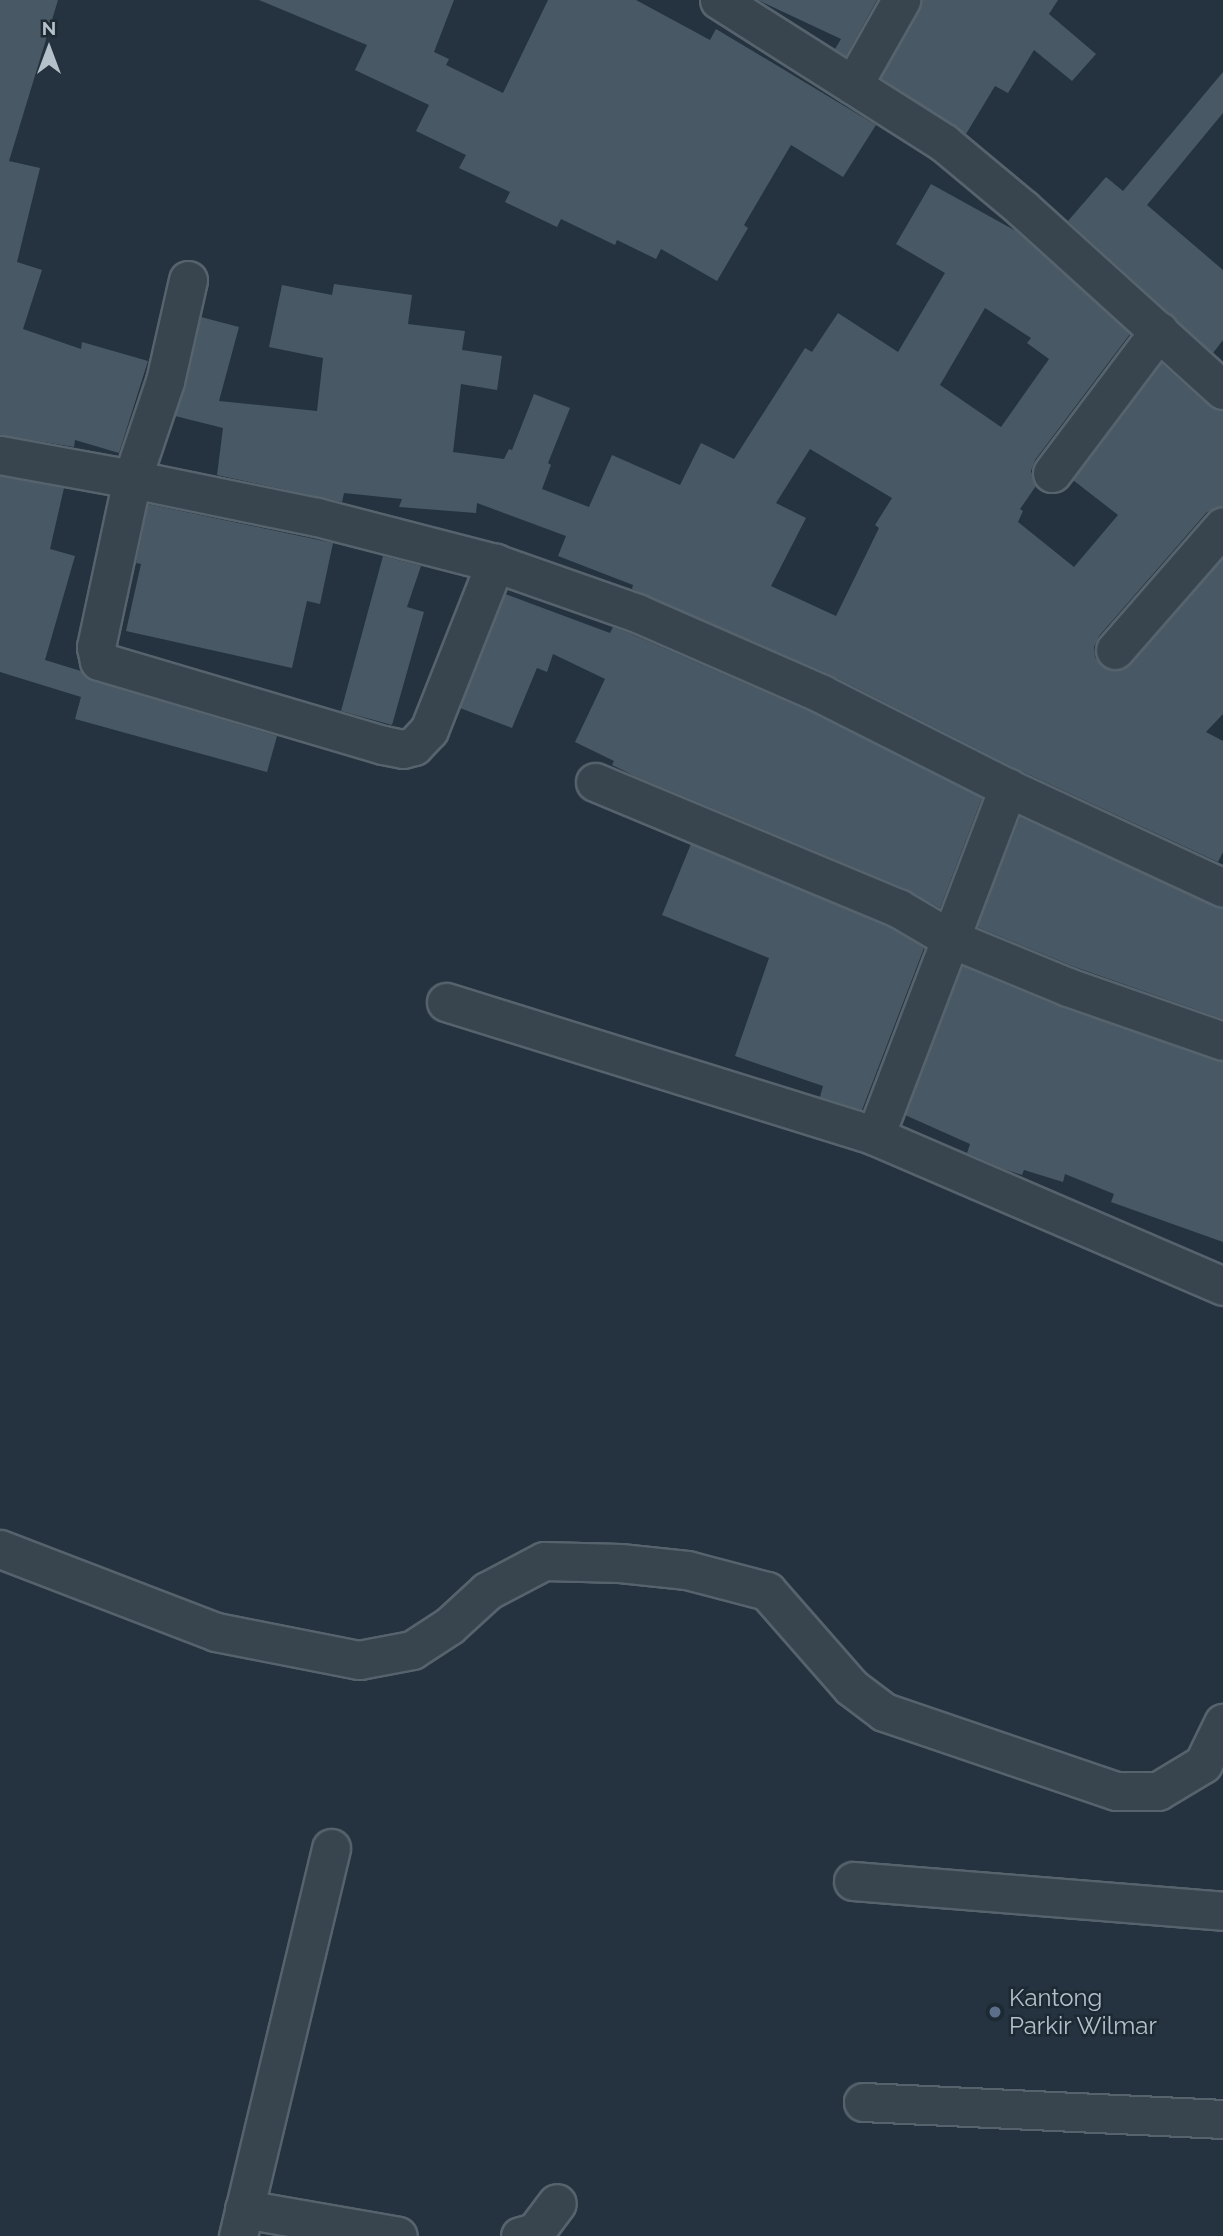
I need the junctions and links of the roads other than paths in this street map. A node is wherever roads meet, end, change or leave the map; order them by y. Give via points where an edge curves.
1 (719, 0) edge
2 (901, 0) edge
3 (853, 85) junction
4 (188, 280) dead end
5 (1159, 331) junction
6 (1223, 390) edge
7 (0, 455) edge
8 (1052, 473) dead end
9 (132, 479) junction
10 (1223, 526) edge
11 (495, 563) junction
12 (1115, 650) dead end
13 (595, 782) dead end
14 (1008, 788) junction
15 (1223, 888) edge
16 (948, 939) junction
17 (446, 1002) dead end
18 (1223, 1041) edge
19 (875, 1136) junction
20 (1223, 1286) edge
21 (0, 1549) edge
22 (1223, 1723) edge
23 (331, 1848) dead end
24 (853, 1881) dead end
25 (1223, 1911) edge
26 (863, 2102) dead end
27 (1223, 2119) edge
28 (557, 2203) dead end
29 (241, 2222) edge
30 (398, 2236) edge
31 (520, 2236) edge

1 - 3 street
2 - 3 street
3 - 5 street via 944,143
4 - 9 street via 165,380
5 - 6 street
5 - 8 street
7 - 9 street
9 - 11 street via 317,517
9 - 11 street via 96,647 99,661 383,745 414,746 429,730
10 - 12 street
11 - 14 street via 637,613 810,688
13 - 16 street via 898,908
14 - 15 street
14 - 16 street
16 - 18 street
16 - 19 street
17 - 19 street
19 - 20 street
21 - 22 street via 216,1632 359,1660 412,1650 449,1626 486,1591 544,1561 687,1570 766,1591 851,1687 884,1712 1116,1791 1158,1791 1203,1764
23 - 29 street
24 - 25 street
26 - 27 street
28 - 31 street via 535,2232
29 - 30 street

